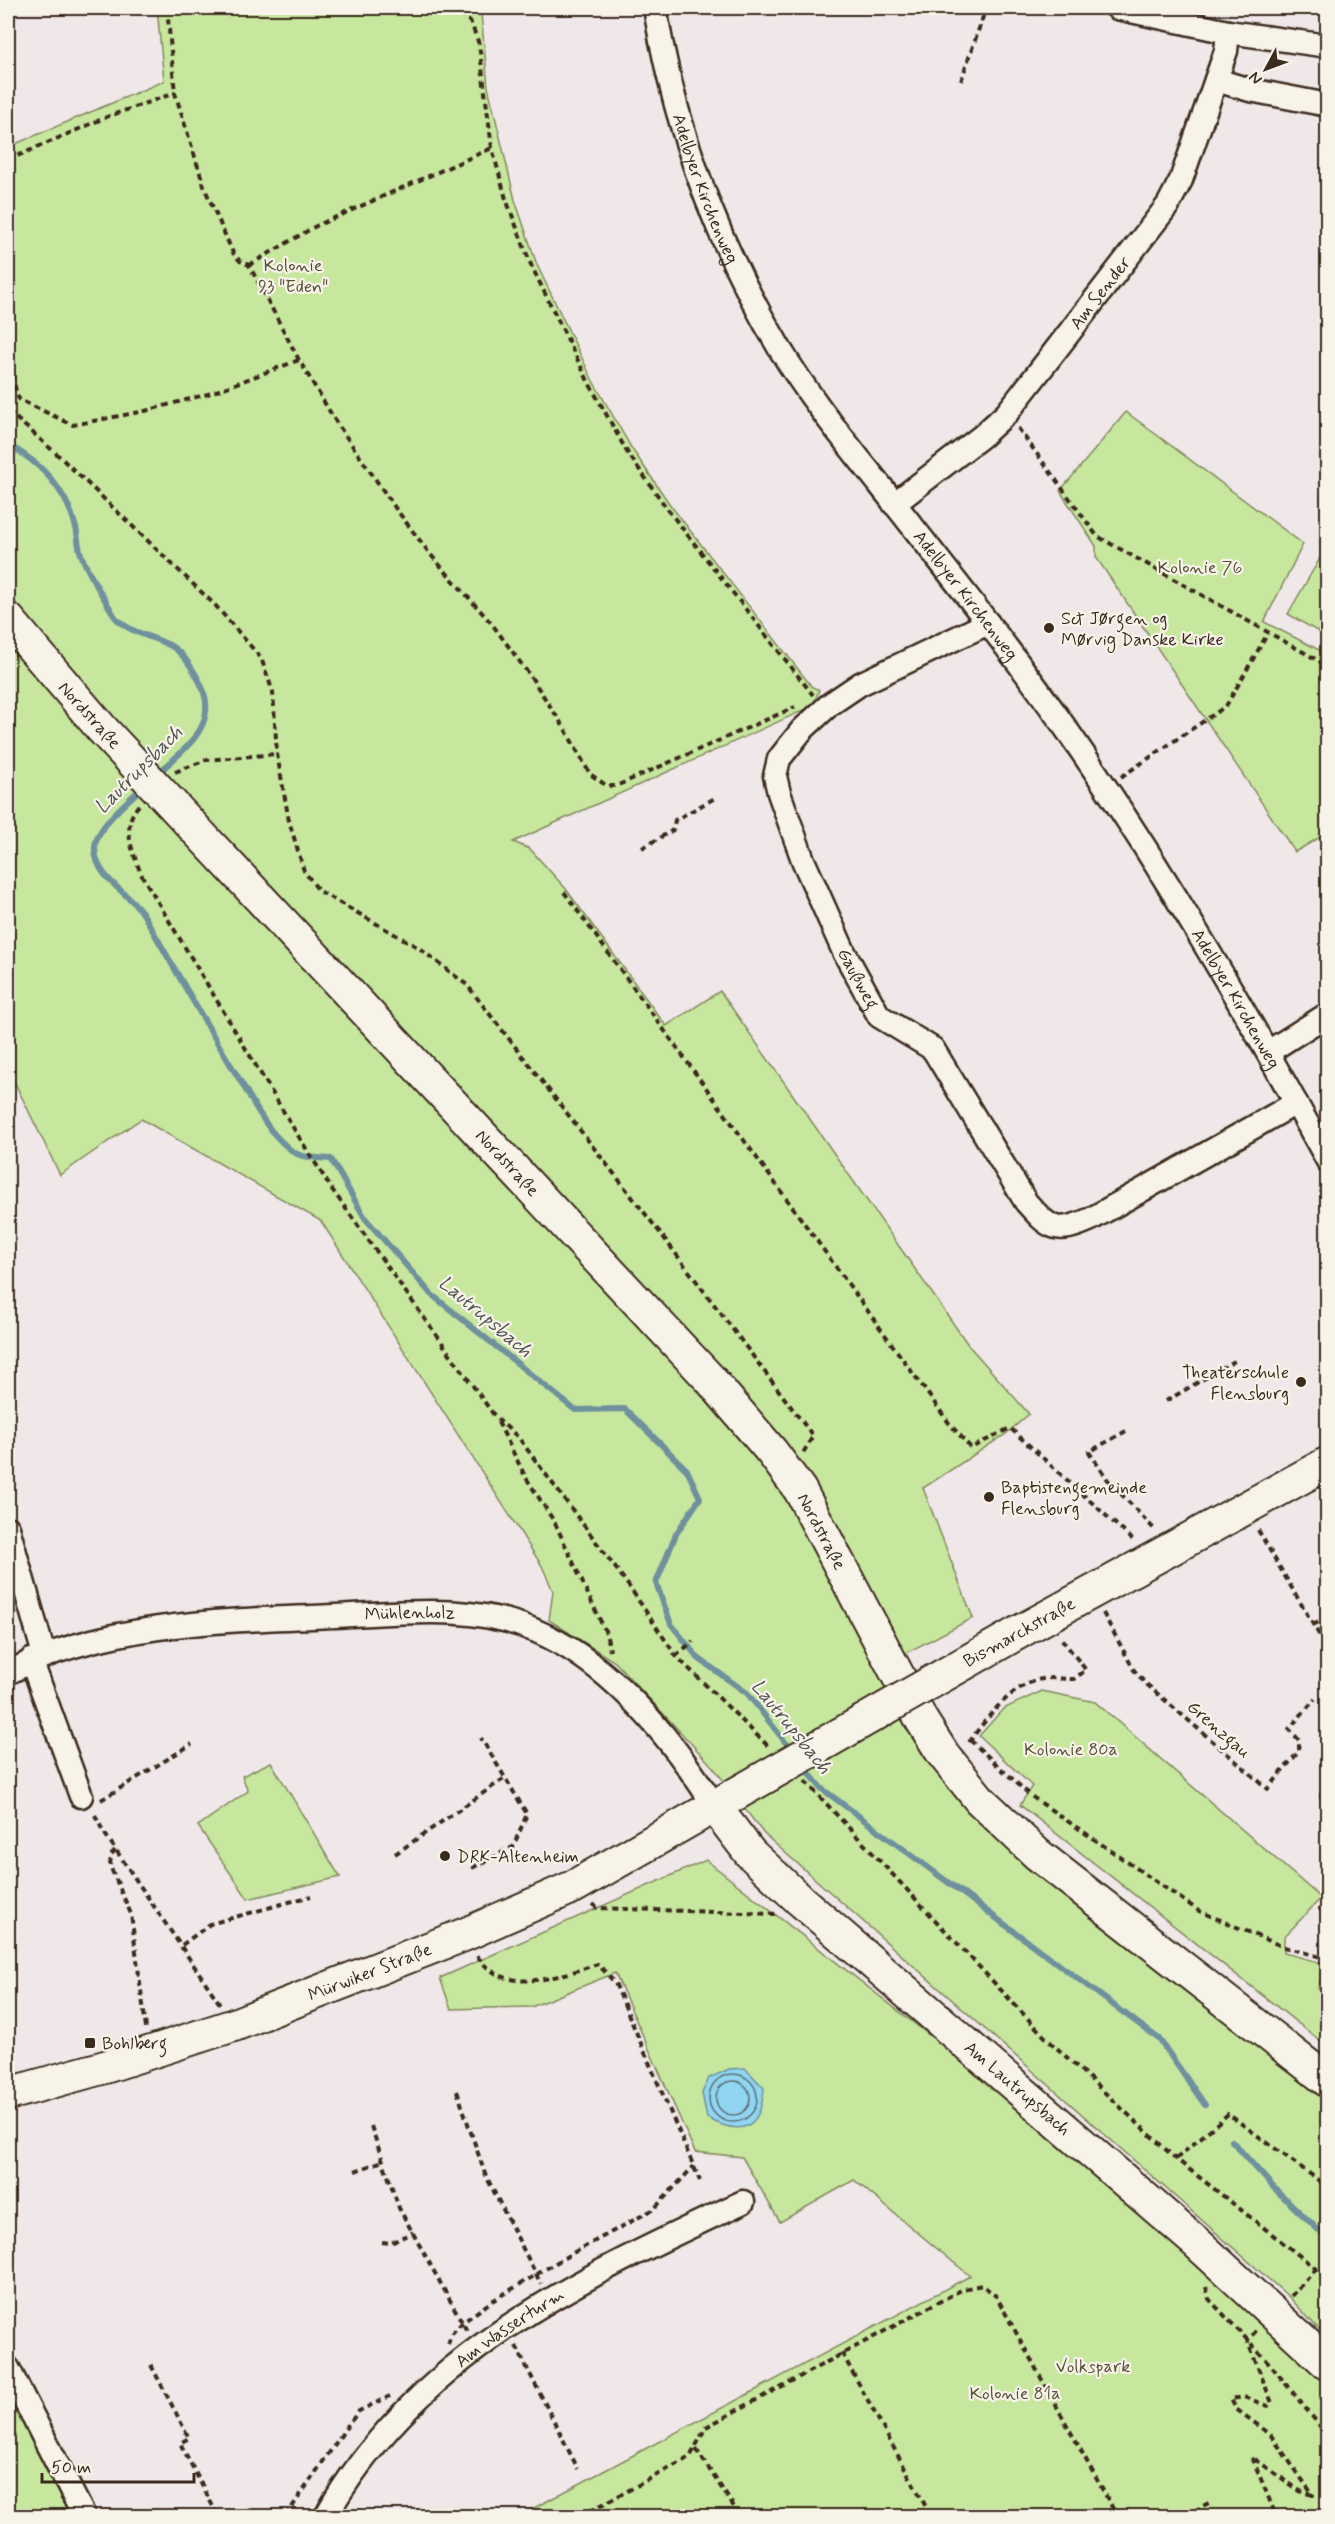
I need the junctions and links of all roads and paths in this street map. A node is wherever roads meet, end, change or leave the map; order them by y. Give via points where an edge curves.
1 (167, 8) edge
2 (440, 8) edge
3 (655, 8) edge
4 (986, 8) edge
5 (1117, 8) edge
6 (1228, 32) junction
7 (1328, 46) edge
8 (1216, 80) junction
9 (962, 81) dead end
10 (176, 93) junction
11 (1328, 105) edge
12 (492, 148) junction
13 (8, 160) edge
14 (249, 265) junction
15 (8, 354) edge
16 (299, 360) junction
17 (8, 411) edge
18 (1007, 413) junction
19 (894, 504) junction
20 (8, 619) edge
21 (988, 623) junction
22 (1269, 633) junction
23 (1328, 666) edge
24 (1105, 787) junction
25 (714, 798) dead end
26 (642, 848) dead end
27 (141, 874) dead end
28 (564, 892) dead end
29 (1328, 1014) edge
30 (1268, 1052) junction
31 (1296, 1103) junction
32 (1328, 1161) edge
33 (331, 1188) dead end
34 (1238, 1359) dead end
35 (1166, 1401) dead end
36 (496, 1418) dead end
37 (1126, 1431) dead end
38 (801, 1457) dead end
39 (1328, 1463) edge
40 (1246, 1509) junction
41 (8, 1528) edge
42 (1160, 1555) junction
43 (1092, 1591) junction
44 (1328, 1617) edge
45 (1033, 1624) junction
46 (1312, 1625) junction
47 (693, 1641) dead end
48 (1328, 1650) edge
49 (676, 1656) dead end
50 (37, 1657) junction
51 (8, 1673) edge
52 (603, 1673) junction
53 (1315, 1699) dead end
54 (481, 1738) dead end
55 (970, 1740) junction
56 (192, 1744) dead end
57 (955, 1750) junction
58 (505, 1778) junction
59 (1328, 1785) edge
60 (91, 1798) joint
61 (714, 1807) junction
62 (1328, 1811) edge
63 (95, 1815) dead end
64 (115, 1850) junction
65 (395, 1854) dead end
66 (472, 1868) dead end
67 (573, 1887) junction
68 (311, 1896) dead end
69 (800, 1900) junction
70 (1328, 1900) edge
71 (1328, 1915) edge
72 (466, 1934) junction
73 (182, 1945) junction
74 (1328, 1959) edge
75 (234, 2025) junction
76 (149, 2052) junction
77 (1328, 2081) edge
78 (457, 2091) dead end
79 (8, 2094) edge
80 (371, 2126) dead end
81 (1176, 2159) dead end
82 (383, 2161) junction
83 (355, 2171) dead end
84 (700, 2181) dead end
85 (1328, 2189) edge
86 (743, 2202) dead end
87 (413, 2232) junction
88 (382, 2242) dead end
89 (1198, 2244) junction
90 (1317, 2268) dead end
91 (550, 2300) junction
92 (1275, 2313) junction
93 (506, 2326) junction
94 (1247, 2340) junction
95 (476, 2348) junction
96 (842, 2353) junction
97 (1328, 2364) edge
98 (151, 2365) dead end
99 (8, 2368) edge
100 (1328, 2436) edge
101 (696, 2450) junction
102 (578, 2469) dead end
103 (1212, 2501) dead end
104 (84, 2517) edge
105 (218, 2517) edge
106 (326, 2517) edge
107 (581, 2517) edge
108 (740, 2517) edge
109 (931, 2517) edge
110 (1117, 2517) edge
111 (1185, 2517) edge
112 (1276, 2517) edge

1 - 10 path
2 - 12 path via 460,12 471,23 479,44
3 - 19 street, Adelbyer Kirchenweg via 677,110 722,241 798,377
4 - 9 path
5 - 6 street
6 - 7 street
6 - 8 street, Am Sender
8 - 11 street
8 - 18 street, Am Sender via 1181,180 1168,205
10 - 13 path via 109,116
10 - 14 path via 205,189 233,253
12 - 14 path via 316,226
12 - 16 path via 531,266 627,452 815,698 616,786 599,782 492,624 396,509
14 - 16 path
15 - 16 path via 20,400 74,425 208,394
17 - 38 path via 215,604 261,658 273,692 277,754 289,821 304,871 319,891 419,948 467,985 813,1437
18 - 19 street, Am Sender
18 - 22 path via 1096,536
19 - 21 street, Adelbyer Kirchenweg
20 - 57 main road, Nordstraße, bridge via 102,729 710,1379 772,1452 800,1490 891,1665
21 - 24 street, Adelbyer Kirchenweg
21 - 31 street, Gaußweg via 860,684 829,705 779,759 775,776 778,793 803,860 844,952 879,1016 933,1049 1026,1202 1056,1229 1072,1228 1091,1219
22 - 23 path
22 - 24 path via 1226,706
24 - 30 street, Adelbyer Kirchenweg via 1161,872
25 - 26 path via 675,820 673,830
27 - 33 path
28 - 42 path via 948,1423 971,1448 1010,1428 1131,1536
29 - 30 street
30 - 31 street, Adelbyer Kirchenweg
31 - 32 street, Adelbyer Kirchenweg
34 - 35 path
36 - 52 path via 525,1476 555,1523 606,1633 610,1652
37 - 42 path via 1089,1452
39 - 40 main road, Bismarckstraße
40 - 42 main road, Bismarckstraße
40 - 46 path
41 - 50 street
42 - 43 main road, Bismarckstraße
43 - 45 main road, Bismarckstraße
43 - 53 path, Grenzgau via 1144,1682 1268,1789 1299,1751 1299,1740 1289,1729
44 - 46 path
45 - 55 path via 1086,1670 1074,1679 1043,1678 1021,1686 996,1708
45 - 61 main road, Bismarckstraße, bridge
46 - 48 path
47 - 49 path
50 - 51 street, Mühlenholz
50 - 52 street, Mühlenholz via 109,1637 186,1625 441,1612 488,1615 536,1630 573,1650
50 - 60 street
52 - 61 street, Mühlenholz via 673,1746
54 - 58 path
55 - 57 path
55 - 74 path via 1031,1796 1199,1911 1284,1947
56 - 60 path
57 - 77 main road, Nordstraße via 980,1800 1037,1854
58 - 65 path
58 - 66 path via 527,1814 513,1847
59 - 62 path via 1321,1792 1322,1806
61 - 67 main road, Mürwiker Straße
61 - 69 main road, Am Lautrupsbach via 750,1854
63 - 64 path
64 - 73 path
64 - 76 path via 110,1866 131,1914
67 - 69 path via 597,1908 774,1914
67 - 72 main road, Mürwiker Straße
68 - 73 path via 210,1924
69 - 89 main road, Am Lautrupsbach
70 - 71 path via 1320,1909
72 - 75 main road, Mürwiker Straße
72 - 84 path via 481,1962 494,1974 518,1981 550,1979 598,1964 615,1983
73 - 75 path
75 - 76 main road, Mürwiker Straße
76 - 79 main road, Mürwiker Straße
78 - 91 path via 484,2174
80 - 82 path
81 - 85 path via 1227,2114
82 - 83 path
82 - 87 path via 399,2208
86 - 91 street, Am Wasserturm via 667,2237
87 - 88 path via 392,2243
87 - 95 path
89 - 92 main road, Am Lautrupsbach
89 - 94 path via 1209,2299
90 - 92 path
91 - 93 street, Am Wasserturm
92 - 97 main road, Am Lautrupsbach
93 - 95 street, Am Wasserturm
93 - 102 path
94 - 100 path
94 - 112 path via 1272,2403 1268,2406 1244,2397 1231,2399 1236,2409 1270,2434 1313,2495 1300,2491 1252,2457
95 - 106 street, Am Wasserturm via 424,2390 357,2466
96 - 101 path via 706,2427
96 - 109 path
96 - 110 path via 963,2289 982,2285 996,2296
98 - 105 path via 189,2438 180,2443
99 - 104 street
101 - 107 path via 690,2457
101 - 108 path
103 - 111 path

